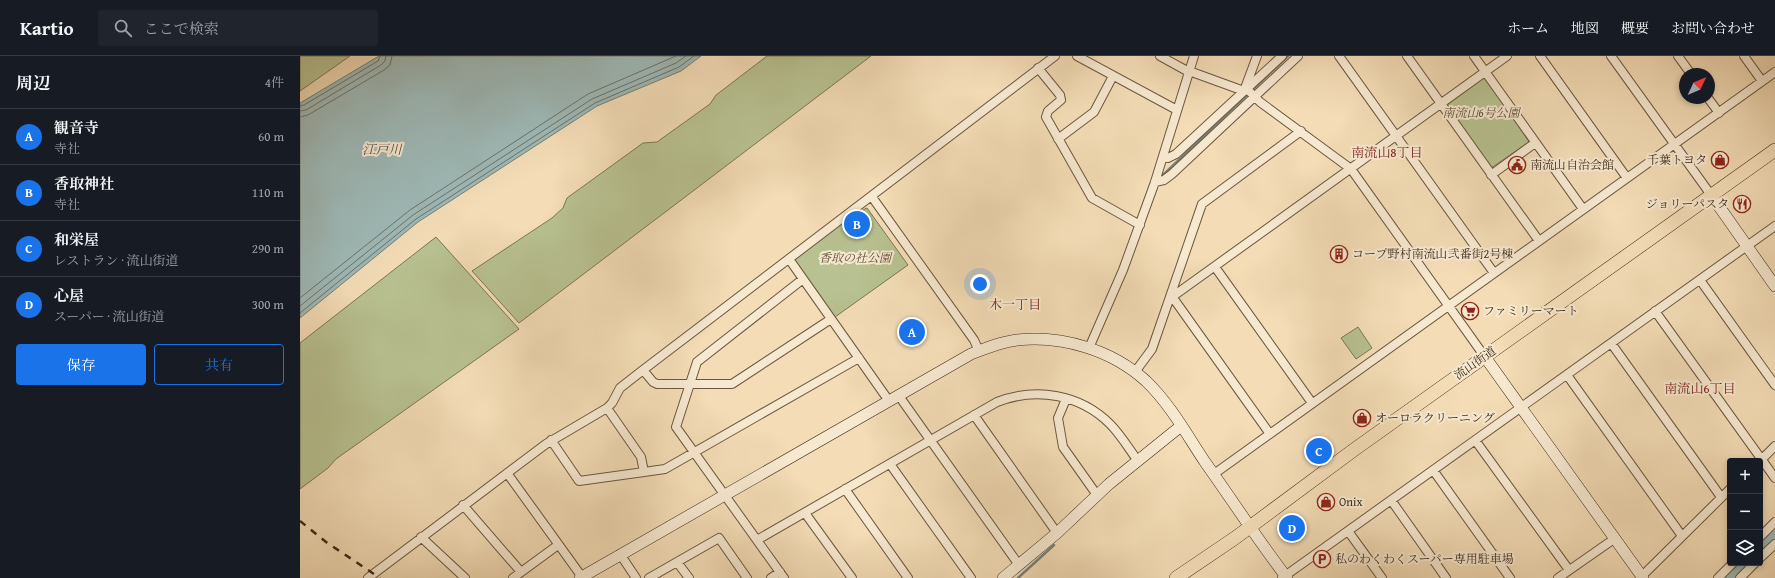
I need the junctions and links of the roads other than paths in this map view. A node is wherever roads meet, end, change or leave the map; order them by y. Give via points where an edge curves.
1 (1055, 56) edge
2 (1077, 56) edge
3 (1160, 56) edge
4 (1194, 56) edge
5 (1257, 56) edge
6 (1282, 56) edge
7 (1298, 56) edge
8 (1339, 56) edge
9 (1407, 56) edge
10 (1474, 56) edge
11 (1507, 56) edge
12 (1540, 56) edge
13 (1611, 56) edge
14 (1678, 56) edge
15 (1744, 56) edge
16 (1038, 68) junction
17 (1687, 68) edge
18 (1189, 71) junction
19 (1485, 72) junction
20 (1775, 72) edge
21 (1114, 76) junction
22 (1762, 81) junction
23 (1245, 90) junction
24 (1254, 96) junction
25 (1441, 104) junction
26 (1712, 104) edge
27 (1177, 110) junction
28 (1719, 113) junction
29 (1301, 131) junction
30 (1396, 136) junction
31 (1058, 139) junction
32 (1536, 143) junction
33 (1674, 144) junction
34 (1775, 150) edge
35 (1164, 157) junction
36 (1351, 169) junction
37 (1492, 175) junction
38 (1628, 178) junction
39 (1155, 182) junction
40 (1711, 195) junction
41 (872, 197) junction
42 (1583, 209) junction
43 (1140, 225) junction
44 (1775, 226) edge
45 (1539, 241) junction
46 (1747, 246) junction
47 (788, 259) junction
48 (1214, 267) junction
49 (1494, 273) junction
50 (803, 279) junction
51 (1700, 280) junction
52 (1775, 286) edge
53 (1172, 296) junction
54 (1449, 306) junction
55 (1655, 311) junction
56 (832, 319) junction
57 (1611, 343) junction
58 (1089, 348) junction
59 (979, 351) junction
60 (1485, 357) junction
61 (859, 358) junction
62 (643, 370) junction
63 (1135, 372) junction
64 (1567, 375) junction
65 (689, 384) junction
66 (1775, 385) edge
67 (894, 398) junction
68 (1066, 399) junction
69 (1312, 402) junction
70 (1521, 407) junction
71 (607, 408) junction
72 (974, 416) junction
73 (1181, 426) junction
74 (1270, 434) junction
75 (551, 440) junction
76 (1475, 440) junction
77 (930, 441) junction
78 (1775, 446) edge
79 (694, 452) junction
80 (1760, 458) edge
81 (1763, 458) edge
82 (1138, 461) junction
83 (1763, 463) edge
84 (890, 464) junction
85 (1433, 470) junction
86 (644, 472) junction
87 (507, 473) junction
88 (1214, 474) junction
89 (1775, 478) edge
90 (845, 489) junction
91 (1727, 492) edge
92 (725, 495) junction
93 (1097, 495) junction
94 (1721, 497) junction
95 (1391, 500) junction
96 (463, 505) junction
97 (805, 513) junction
98 (1775, 522) edge
99 (1250, 526) junction
100 (1348, 531) junction
101 (1057, 533) junction
102 (1763, 534) edge
103 (1682, 536) junction
104 (421, 537) junction
105 (1614, 538) junction
106 (757, 540) junction
107 (1775, 544) edge
108 (558, 545) junction
109 (620, 554) junction
110 (1763, 555) edge
111 (677, 562) junction
112 (1019, 565) junction
113 (1730, 566) edge
114 (1752, 566) edge
115 (1569, 570) junction
116 (521, 572) junction
117 (782, 575) edge
118 (1285, 577) edge
119 (1642, 577) edge
120 (368, 578) edge
121 (465, 578) edge
122 (513, 578) edge
123 (581, 578) edge
124 (636, 578) edge
125 (649, 578) edge
126 (689, 578) edge
127 (747, 578) edge
128 (771, 578) edge
129 (852, 578) edge
130 (908, 578) edge
131 (971, 578) edge
132 (1003, 578) edge
133 (1176, 578) edge
134 (1382, 578) edge
135 (1446, 578) edge
136 (1510, 578) edge
137 (1558, 578) edge
138 (1718, 578) edge
139 (1740, 578) edge

1 - 16 street
2 - 21 street
3 - 18 street
4 - 18 street
5 - 23 street
6 - 23 street
7 - 24 street
8 - 30 street
9 - 25 street
10 - 19 street
11 - 19 street
12 - 38 street
13 - 33 street
14 - 17 street
15 - 22 street
16 - 31 street via 1060,95 1061,100 1048,111 1046,117
16 - 41 street
18 - 23 street
18 - 27 street
19 - 25 street
19 - 32 street
20 - 22 street
21 - 27 street
21 - 31 street via 1094,112
22 - 28 street
23 - 24 street
23 - 35 street via 1176,154
24 - 29 street
24 - 39 street via 1172,174 1164,180
25 - 30 street
25 - 37 street
26 - 28 street
27 - 35 street
28 - 33 street
29 - 36 street
29 - 53 street via 1202,204
30 - 36 street
30 - 49 street
31 - 43 street via 1092,198
32 - 37 street
32 - 42 street
33 - 38 street
33 - 40 street
34 - 40 main road, 流山街道
35 - 39 street
36 - 48 street
36 - 54 street
37 - 45 street
38 - 42 street
39 - 43 street
40 - 46 street
40 - 60 main road, 流山街道
41 - 47 street
41 - 59 street via 974,340
42 - 45 street
43 - 58 street
44 - 46 street
45 - 49 street
46 - 51 street
46 - 52 street
47 - 50 street
47 - 62 street
48 - 53 street
48 - 69 street
49 - 54 street
50 - 56 street
50 - 65 street via 697,362
51 - 55 street
51 - 66 street
53 - 63 street via 1152,349
53 - 74 street
54 - 60 street
54 - 69 street
55 - 57 street
55 - 80 street
56 - 61 street
56 - 65 street via 732,384
57 - 64 street
57 - 94 street
58 - 59 street via 1029,339 999,344
58 - 63 street via 1113,358
59 - 67 street
60 - 70 street
60 - 99 main road, 流山街道
61 - 67 street
61 - 79 street
62 - 65 street via 657,384
62 - 71 street via 620,388
63 - 73 street via 1154,390
64 - 70 street
64 - 103 street
65 - 79 street via 676,427
67 - 77 street
67 - 92 street
68 - 72 street via 1043,394 1019,396 997,402
68 - 82 street via 1082,404 1103,418
68 - 93 street via 1058,418 1063,447
69 - 74 street
70 - 76 street
70 - 105 street
71 - 75 street
71 - 86 street via 642,457
72 - 77 street
72 - 101 street
73 - 82 street
73 - 88 street
74 - 88 street
75 - 86 street via 580,481
75 - 87 street
76 - 85 street
76 - 115 street
77 - 84 street
77 - 112 street
78 - 81 street
79 - 86 street via 665,469
79 - 92 street
82 - 93 street
83 - 89 street
84 - 90 street
84 - 131 street
85 - 95 street
85 - 136 street
87 - 96 street
87 - 108 street
88 - 99 street
90 - 97 street
90 - 130 street
91 - 94 street
92 - 106 street
92 - 109 street
93 - 101 street
94 - 103 street
95 - 100 street
95 - 135 street
96 - 104 street
96 - 116 street
97 - 106 street
97 - 129 street
98 - 102 street
99 - 118 street
99 - 133 main road, 流山街道
100 - 118 street
100 - 134 street
101 - 112 street
103 - 119 street
104 - 120 street
104 - 121 street
105 - 115 street
105 - 119 street
106 - 117 street
107 - 110 street
108 - 116 street
108 - 123 street
109 - 123 street
109 - 124 street
111 - 125 street
111 - 126 street
111 - 127 street via 719,538
112 - 132 street
113 - 138 street
114 - 139 street
115 - 137 street
116 - 122 street
117 - 128 street

